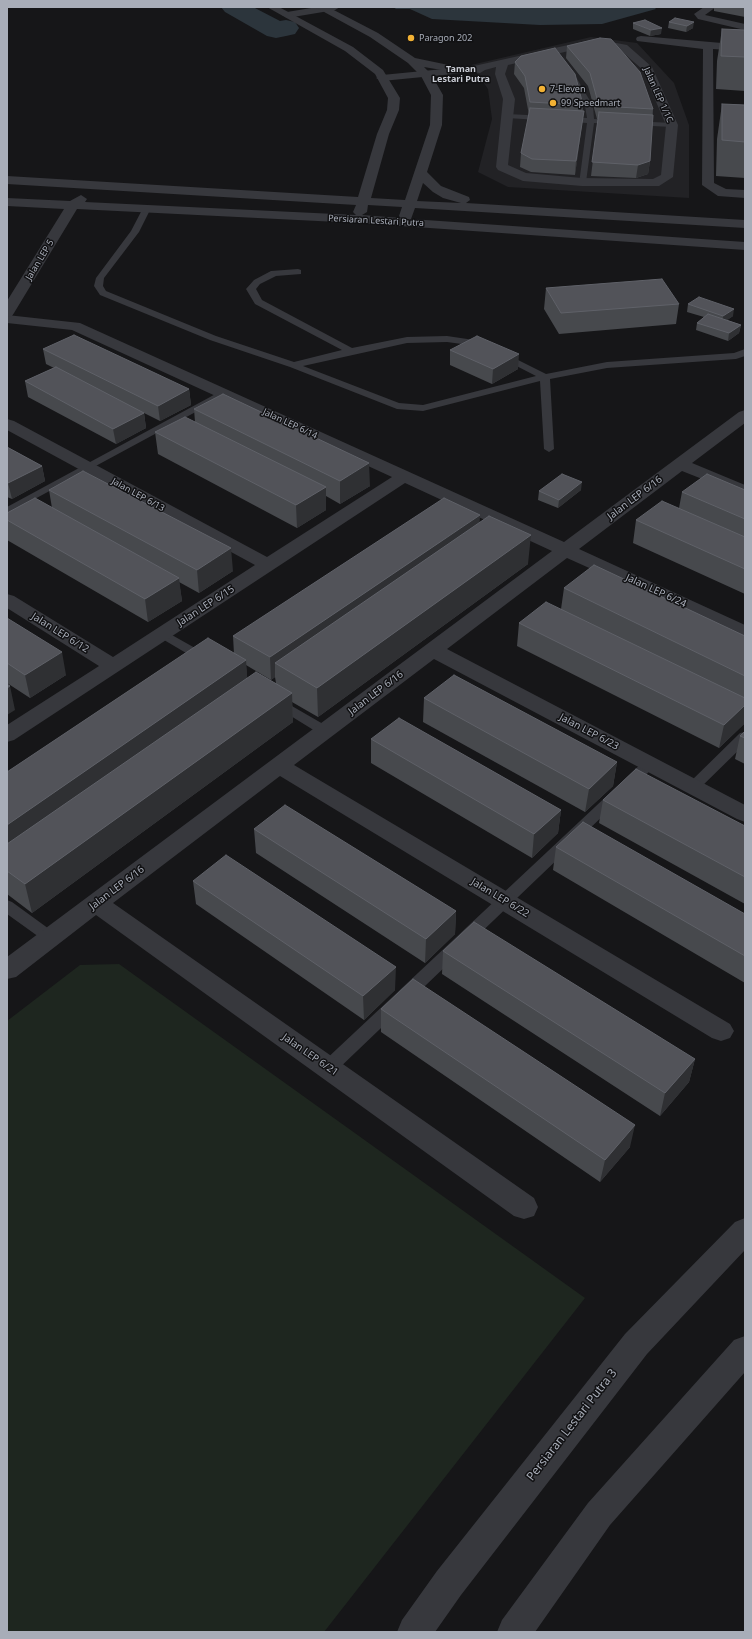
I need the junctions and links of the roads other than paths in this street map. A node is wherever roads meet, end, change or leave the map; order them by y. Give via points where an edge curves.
1 (272, 7) edge
2 (335, 7) edge
3 (711, 7) edge
4 (322, 8) edge
5 (287, 15) junction
6 (745, 27) edge
7 (641, 39) dead end
8 (708, 46) junction
9 (745, 48) edge
10 (412, 60) junction
11 (503, 63) junction
12 (566, 68) edge
13 (474, 69) junction
14 (459, 70) junction
15 (426, 74) junction
16 (382, 78) junction
17 (501, 79) junction
18 (437, 95) junction
19 (507, 116) junction
20 (591, 120) junction
21 (672, 125) junction
22 (372, 171) junction
23 (420, 173) junction
24 (7, 180) edge
25 (582, 182) junction
26 (113, 185) junction
27 (745, 194) edge
28 (286, 195) junction
29 (364, 200) junction
30 (7, 202) edge
31 (410, 202) junction
32 (72, 206) junction
33 (506, 208) junction
34 (146, 210) junction
35 (358, 219) junction
36 (404, 222) junction
37 (745, 224) edge
38 (745, 246) edge
39 (298, 272) dead end
40 (7, 313) edge
41 (7, 319) edge
42 (351, 351) junction
43 (745, 352) edge
44 (294, 365) junction
45 (545, 377) junction
46 (223, 393) junction
47 (745, 416) edge
48 (8, 424) dead end
49 (549, 449) dead end
50 (680, 464) junction
51 (87, 467) junction
52 (405, 476) junction
53 (745, 491) edge
54 (7, 511) edge
55 (566, 550) junction
56 (268, 565) junction
57 (7, 600) edge
58 (745, 632) edge
59 (163, 634) junction
60 (433, 650) junction
61 (113, 666) junction
62 (217, 666) edge
63 (264, 694) edge
64 (325, 731) junction
65 (7, 736) edge
66 (745, 736) edge
67 (649, 764) junction
68 (279, 766) junction
69 (694, 787) junction
70 (745, 814) edge
71 (505, 901) junction
72 (96, 903) junction
73 (7, 906) edge
74 (50, 938) junction
75 (7, 970) edge
76 (721, 1031) dead end
77 (328, 1068) junction
78 (524, 1207) dead end
79 (745, 1231) edge
80 (745, 1350) edge
81 (414, 1632) edge
82 (514, 1632) edge

1 - 5 street
2 - 4 street
3 - 6 street via 700,14 702,17
4 - 5 street
4 - 10 street
5 - 16 street via 348,49 379,72
7 - 8 street
8 - 9 street
8 - 27 street via 708,184 723,193
10 - 14 street
10 - 15 street
11 - 13 street
11 - 17 street via 500,70
11 - 21 street, Jalan LEP 1/1C via 556,54 596,42 623,47 647,67
12 - 20 lane via 589,106
13 - 14 street
13 - 17 street via 494,74
14 - 15 street
14 - 18 street
15 - 16 street
15 - 18 street
16 - 22 street via 394,98 393,110
17 - 19 street via 509,99
18 - 23 street via 436,125
19 - 20 lane
19 - 25 street via 502,167 523,177
20 - 21 lane
20 - 25 lane
21 - 25 street, Jalan LEP 1/1C via 667,177 655,183
22 - 28 street via 361,183 351,187 333,192
22 - 29 street
23 - 31 street
23 - 33 street via 437,190 448,195
24 - 26 street, Persiaran Lestari Putra
26 - 28 street, Persiaran Lestari Putra
26 - 32 street via 91,192
28 - 29 street, Persiaran Lestari Putra
29 - 31 street, Persiaran Lestari Putra
29 - 35 street
30 - 32 street, Persiaran Lestari Putra
31 - 33 street, Persiaran Lestari Putra
31 - 36 street
32 - 34 street, Persiaran Lestari Putra
32 - 40 street, Jalan LEP 5
33 - 37 street, Persiaran Lestari Putra
34 - 35 street, Persiaran Lestari Putra
34 - 44 lane via 135,232 100,278 98,286 103,293 213,338
35 - 36 street, Persiaran Lestari Putra
36 - 38 street, Persiaran Lestari Putra
39 - 42 lane via 274,273 257,282 251,289 258,302
41 - 46 street, Jalan LEP 6/14 via 75,326
42 - 44 lane
42 - 45 lane via 407,340 447,339 471,342 513,359
43 - 45 lane via 736,356 607,366
44 - 45 lane via 397,406 423,408
45 - 49 lane
46 - 51 lane
46 - 52 street, Jalan LEP 6/14
47 - 50 street, Jalan LEP 6/16
48 - 51 street, Jalan LEP 6/13
50 - 53 street
50 - 55 street, Jalan LEP 6/16
51 - 54 lane
51 - 56 street, Jalan LEP 6/13
52 - 55 street, Jalan LEP 6/14
52 - 56 street, Jalan LEP 6/15
55 - 58 street, Jalan LEP 6/24
55 - 60 street, Jalan LEP 6/16
56 - 59 street, Jalan LEP 6/15
57 - 61 street, Jalan LEP 6/12
59 - 61 street, Jalan LEP 6/15
59 - 62 lane
60 - 64 street, Jalan LEP 6/16
60 - 67 street, Jalan LEP 6/23
61 - 65 street, Jalan LEP 6/15
63 - 64 lane
64 - 68 street, Jalan LEP 6/16
66 - 69 lane
67 - 69 street, Jalan LEP 6/23
67 - 71 lane
68 - 71 street, Jalan LEP 6/22
68 - 72 street, Jalan LEP 6/16
69 - 70 street, Jalan LEP 6/23
71 - 76 street, Jalan LEP 6/22
71 - 77 lane
72 - 74 street, Jalan LEP 6/16
72 - 77 street, Jalan LEP 6/21
73 - 74 lane
74 - 75 street, Jalan LEP 6/16
77 - 78 street, Jalan LEP 6/21
79 - 81 street, Persiaran Lestari Putra 3 via 636,1344 449,1583
80 - 82 street via 599,1514

